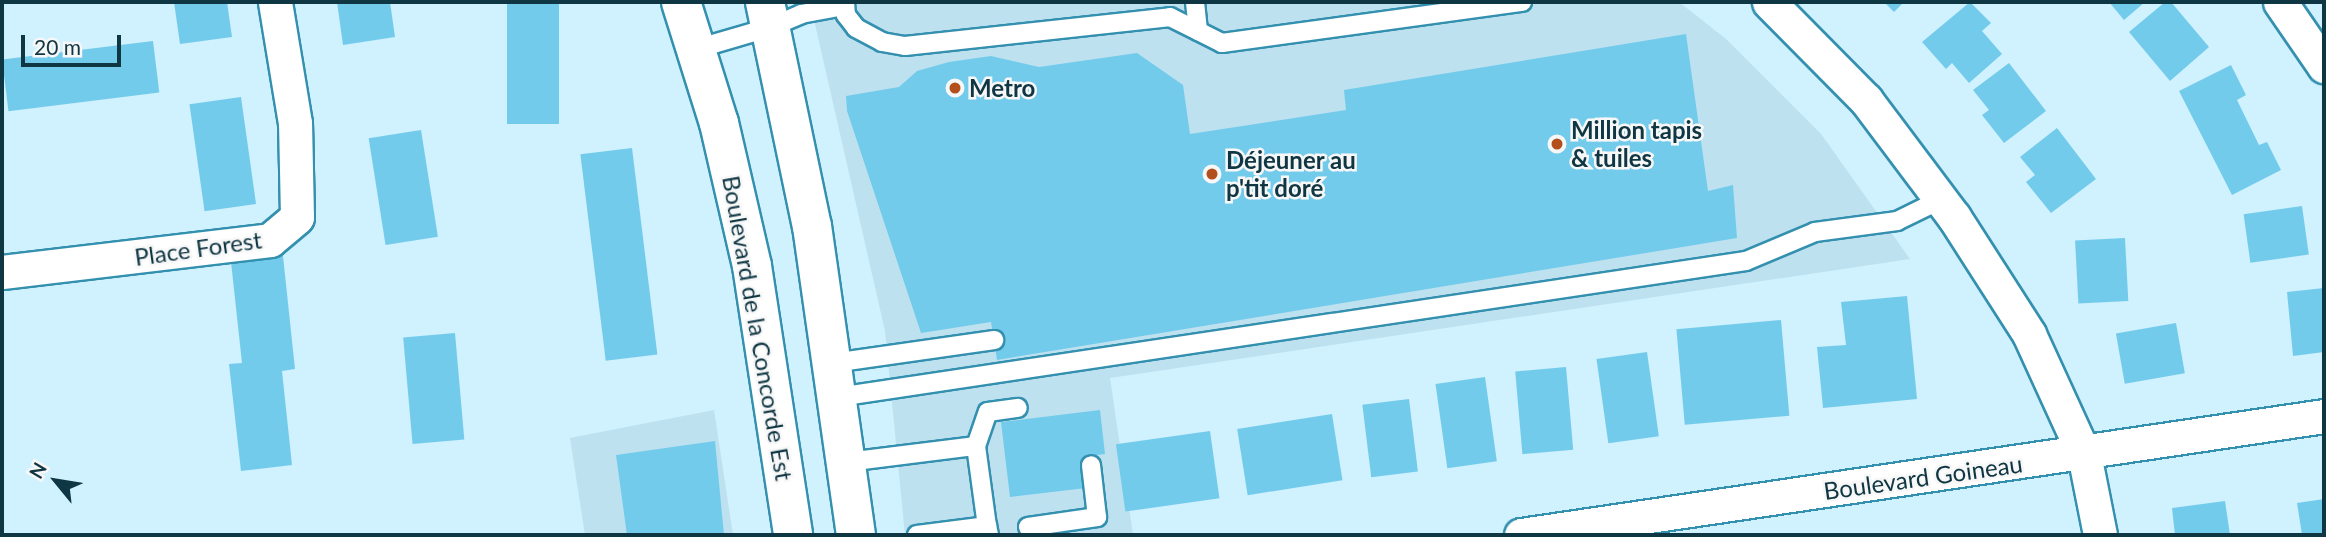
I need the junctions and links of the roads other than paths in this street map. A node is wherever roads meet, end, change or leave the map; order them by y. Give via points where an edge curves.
1 (275, 2) edge
2 (681, 2) edge
3 (1195, 2) edge
4 (1522, 2) edge
5 (1769, 2) edge
6 (2280, 2) edge
7 (845, 4) edge
8 (768, 14) edge
9 (1198, 31) junction
10 (696, 49) junction
11 (2324, 66) edge
12 (1941, 200) junction
13 (2, 272) edge
14 (994, 340) dead end
15 (836, 380) junction
16 (1018, 408) dead end
17 (2324, 416) edge
18 (976, 446) junction
19 (2084, 454) junction
20 (847, 462) junction
21 (1091, 465) dead end
22 (1028, 527) dead end
23 (1075, 528) edge
24 (988, 531) edge
25 (793, 535) edge
26 (856, 535) edge
27 (917, 535) edge
28 (1521, 535) edge
29 (2100, 535) edge

1 - 13 street, Place Forest via 295,123 297,217 270,240
2 - 10 street, Boulevard de la Concorde Est
3 - 9 lane
4 - 9 lane via 1222,43
5 - 12 street via 1866,100
6 - 11 street
7 - 8 lane via 801,14
7 - 9 lane via 856,28 882,42 905,46 1170,17
8 - 10 lane
8 - 15 street via 812,226
10 - 25 street, Boulevard de la Concorde Est via 719,123 752,266
12 - 15 lane via 1897,220 1815,232 1746,261
12 - 19 street via 2029,334
14 - 15 lane
15 - 20 street
16 - 18 lane via 988,412
17 - 19 street, Boulevard Goineau
18 - 20 lane
18 - 24 lane
19 - 28 street, Boulevard Goineau
19 - 29 street
20 - 26 street
21 - 23 lane via 1097,517
22 - 23 lane
24 - 27 lane

